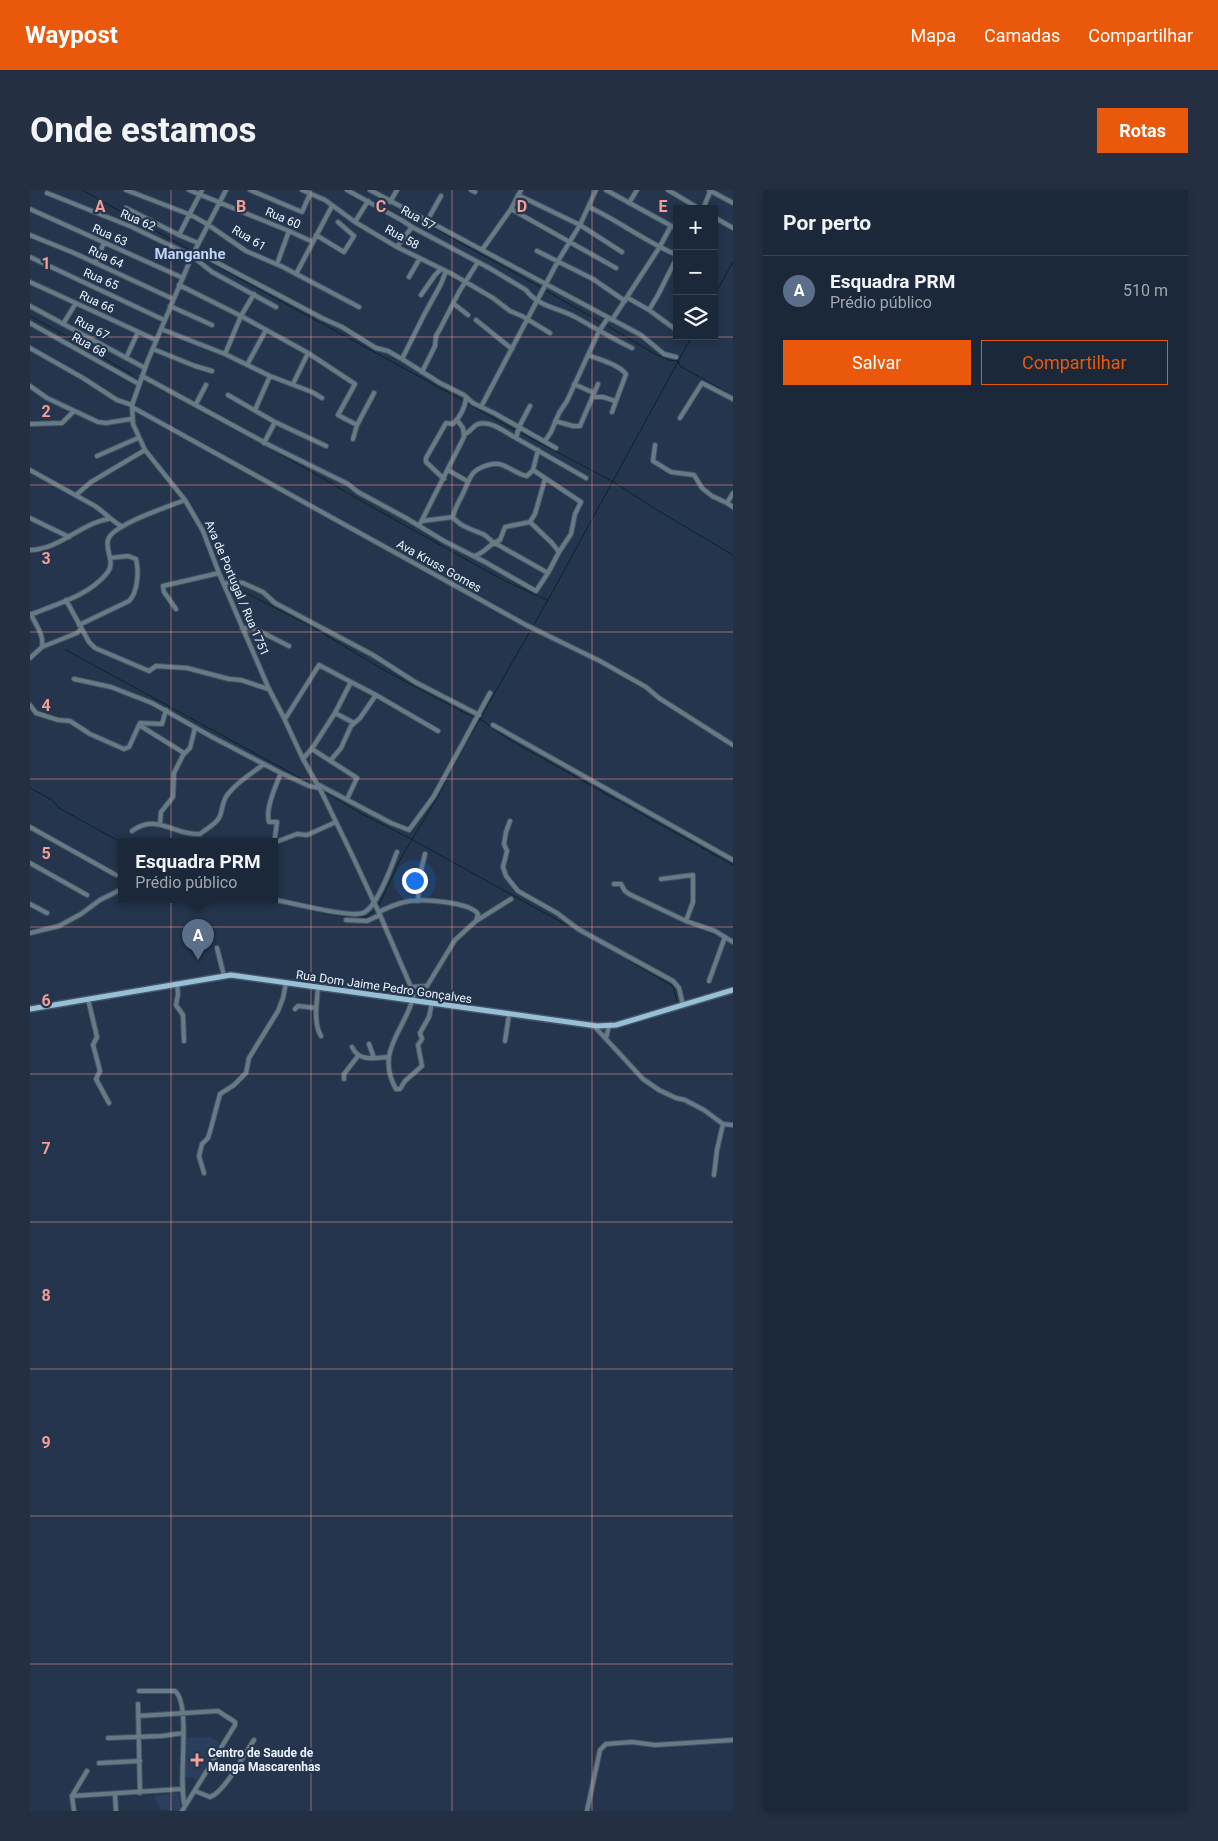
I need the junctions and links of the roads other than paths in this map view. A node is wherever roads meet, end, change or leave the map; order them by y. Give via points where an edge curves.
1 (126, 190) edge
2 (189, 190) edge
3 (226, 190) edge
4 (250, 190) edge
5 (302, 190) edge
6 (347, 190) edge
7 (370, 190) edge
8 (397, 190) edge
9 (521, 190) edge
10 (596, 190) edge
11 (606, 190) edge
12 (637, 190) edge
13 (668, 190) edge
14 (709, 191) edge
15 (201, 192) edge
16 (47, 193) dead end
17 (310, 194) junction
18 (518, 195) junction
19 (441, 196) dead end
20 (368, 201) junction
21 (219, 202) junction
22 (390, 202) junction
23 (629, 203) junction
24 (733, 203) edge
25 (694, 205) edge
26 (703, 205) edge
27 (332, 206) junction
28 (589, 207) junction
29 (126, 208) dead end
30 (30, 209) edge
31 (511, 209) junction
32 (191, 215) junction
33 (718, 219) edge
34 (427, 221) junction
35 (338, 222) dead end
36 (355, 222) junction
37 (208, 224) junction
38 (360, 225) junction
39 (580, 225) junction
40 (671, 226) joint
41 (412, 227) junction
42 (733, 228) edge
43 (289, 231) junction
44 (179, 235) junction
45 (316, 235) junction
46 (30, 236) edge
47 (354, 236) junction
48 (458, 241) junction
49 (570, 241) junction
50 (104, 242) junction
51 (313, 242) junction
52 (198, 243) junction
53 (397, 247) junction
54 (453, 248) junction
55 (659, 248) junction
56 (482, 250) junction
57 (536, 251) dead end
58 (622, 252) dead end
59 (193, 253) junction
60 (673, 254) edge
61 (30, 257) edge
62 (420, 258) junction
63 (558, 261) junction
64 (478, 262) junction
65 (95, 263) junction
66 (276, 264) junction
67 (673, 264) edge
68 (616, 268) dead end
69 (444, 270) junction
70 (296, 274) junction
71 (409, 277) dead end
72 (183, 278) junction
73 (30, 282) edge
74 (466, 282) junction
75 (179, 285) junction
76 (545, 288) junction
77 (254, 294) junction
78 (421, 295) dead end
79 (173, 299) junction
80 (626, 300) junction
81 (538, 301) junction
82 (76, 303) junction
83 (454, 304) junction
84 (30, 306) edge
85 (170, 306) junction
86 (359, 306) dead end
87 (276, 307) dead end
88 (648, 310) junction
89 (468, 315) dead end
90 (241, 316) junction
91 (527, 319) junction
92 (610, 319) junction
93 (164, 320) junction
94 (476, 320) dead end
95 (30, 323) edge
96 (63, 324) junction
97 (212, 325) dead end
98 (673, 327) edge
99 (161, 329) junction
100 (266, 330) junction
101 (599, 331) junction
102 (138, 332) junction
103 (550, 333) dead end
104 (156, 340) junction
105 (30, 348) edge
106 (632, 348) dead end
107 (153, 349) junction
108 (512, 349) junction
109 (308, 353) junction
110 (225, 354) junction
111 (588, 355) junction
112 (676, 357) dead end
113 (126, 358) junction
114 (402, 359) junction
115 (247, 365) junction
116 (145, 368) junction
117 (212, 371) dead end
118 (422, 372) junction
119 (142, 376) junction
120 (270, 376) junction
121 (139, 384) junction
122 (293, 384) junction
123 (574, 384) junction
124 (598, 384) dead end
125 (206, 385) dead end
126 (30, 386) edge
127 (374, 393) dead end
128 (228, 394) dead end
129 (593, 395) junction
130 (322, 398) dead end
131 (466, 398) junction
132 (733, 399) edge
133 (615, 401) junction
134 (196, 404) junction
135 (132, 406) junction
136 (530, 406) dead end
137 (481, 407) junction
138 (254, 410) junction
139 (74, 411) junction
140 (612, 412) dead end
141 (680, 418) dead end
142 (132, 419) junction
143 (457, 420) junction
144 (555, 420) junction
145 (275, 422) junction
146 (30, 424) edge
147 (357, 425) junction
148 (519, 427) junction
149 (465, 434) junction
150 (138, 438) junction
151 (516, 438) junction
152 (353, 439) dead end
153 (545, 441) junction
154 (264, 443) junction
155 (655, 445) dead end
156 (326, 446) dead end
157 (556, 448) dead end
158 (146, 450) junction
159 (538, 450) junction
160 (97, 456) dead end
161 (30, 470) edge
162 (448, 470) junction
163 (532, 470) junction
164 (586, 478) dead end
165 (444, 479) junction
166 (545, 479) junction
167 (468, 481) junction
168 (733, 493) edge
169 (76, 495) junction
170 (185, 500) junction
171 (727, 503) junction
172 (733, 507) edge
173 (453, 517) junction
174 (30, 518) edge
175 (109, 519) junction
176 (530, 522) junction
177 (420, 523) junction
178 (121, 526) junction
179 (69, 537) junction
180 (493, 542) junction
181 (30, 550) edge
182 (558, 552) junction
183 (474, 556) junction
184 (110, 558) junction
185 (219, 573) junction
186 (548, 573) junction
187 (224, 584) junction
188 (66, 600) junction
189 (176, 609) dead end
190 (30, 614) edge
191 (242, 628) junction
192 (81, 629) junction
193 (289, 646) dead end
194 (42, 647) junction
195 (30, 658) edge
196 (74, 679) dead end
197 (351, 682) junction
198 (269, 689) junction
199 (490, 693) dead end
200 (376, 695) junction
201 (30, 705) edge
202 (166, 710) junction
203 (335, 713) junction
204 (479, 715) junction
205 (285, 719) junction
206 (354, 723) junction
207 (139, 725) junction
208 (493, 725) dead end
209 (195, 728) junction
210 (438, 731) dead end
211 (733, 745) edge
212 (312, 749) junction
213 (184, 753) junction
214 (303, 759) junction
215 (330, 760) junction
216 (264, 764) junction
217 (282, 773) junction
218 (318, 786) junction
219 (347, 799) junction
220 (510, 821) dead end
221 (336, 822) junction
222 (160, 824) junction
223 (30, 827) edge
224 (132, 831) dead end
225 (275, 838) edge
226 (278, 842) edge
227 (397, 852) dead end
228 (425, 854) dead end
229 (733, 860) edge
230 (30, 863) edge
231 (116, 875) dead end
232 (661, 879) dead end
233 (614, 884) dead end
234 (118, 891) edge
235 (87, 895) dead end
236 (511, 899) dead end
237 (278, 900) edge
238 (374, 901) junction
239 (418, 901) junction
240 (30, 904) edge
241 (47, 913) dead end
242 (380, 914) junction
243 (346, 920) dead end
244 (686, 921) junction
245 (476, 922) junction
246 (30, 933) edge
247 (725, 937) junction
248 (733, 942) edge
249 (218, 948) dead end
250 (224, 976) junction
251 (709, 981) dead end
252 (286, 983) junction
253 (177, 984) junction
254 (318, 987) junction
255 (411, 987) junction
256 (733, 990) edge
257 (88, 999) junction
258 (413, 999) junction
259 (432, 1003) junction
260 (683, 1005) junction
261 (316, 1008) junction
262 (30, 1009) edge
263 (296, 1009) dead end
264 (509, 1015) junction
265 (594, 1026) junction
266 (609, 1026) junction
267 (320, 1036) dead end
268 (606, 1038) junction
269 (184, 1041) dead end
270 (505, 1041) dead end
271 (369, 1044) dead end
272 (352, 1047) dead end
273 (358, 1056) junction
274 (389, 1057) junction
275 (374, 1058) junction
276 (344, 1079) dead end
277 (109, 1103) dead end
278 (723, 1124) junction
279 (733, 1125) edge
280 (204, 1173) dead end
281 (714, 1175) dead end
282 (139, 1691) dead end
283 (138, 1704) dead end
284 (182, 1713) junction
285 (138, 1716) junction
286 (183, 1733) junction
287 (139, 1737) junction
288 (108, 1738) dead end
289 (254, 1740) dead end
290 (733, 1740) edge
291 (140, 1761) junction
292 (99, 1763) dead end
293 (87, 1770) dead end
294 (182, 1790) junction
295 (195, 1792) junction
296 (140, 1793) junction
297 (115, 1794) junction
298 (72, 1796) junction
299 (185, 1806) junction
300 (74, 1811) edge
301 (116, 1811) edge
302 (182, 1811) edge
303 (587, 1811) edge

1 - 32 street, Rua 61
2 - 15 street, Rua 60
3 - 21 street, Ava de Portugal / Rua 1751
4 - 17 street via 302,212
5 - 17 street, Rua 58
6 - 20 street, Rua 57
7 - 22 street
8 - 22 street
9 - 18 street
10 - 28 street
11 - 23 street
12 - 23 street
13 - 25 street
14 - 24 street
14 - 26 street
15 - 21 street, Rua 60
15 - 32 street
16 - 59 street, Rua 62
17 - 27 street, Rua 58
18 - 31 street
18 - 39 street
19 - 34 street
20 - 36 street
20 - 41 street, Rua 57
21 - 37 street, Ava de Portugal / Rua 1751
21 - 43 street, Rua 60
22 - 34 street
23 - 40 street
27 - 36 street, Rua 58
27 - 45 street
28 - 39 street
28 - 55 street
29 - 44 street
30 - 50 street, Rua 63
31 - 49 street
31 - 56 street
32 - 37 street, Rua 61
32 - 44 street
33 - 42 street
34 - 48 street
35 - 47 street
36 - 38 street, Rua 58
37 - 52 street, Ava de Portugal / Rua 1751
37 - 66 street, Rua 61 via 246,251
38 - 47 street
38 - 53 street, Rua 58
39 - 49 street
39 - 58 street
40 - 55 street
41 - 53 street
41 - 54 street, Rua 57
43 - 51 street, Rua 60
43 - 66 street
44 - 52 street
45 - 47 street via 344,252
45 - 51 street
46 - 65 street, Rua 64
48 - 54 street
48 - 56 street
49 - 63 street
49 - 68 street
50 - 65 street
50 - 72 street, Rua 63
51 - 70 street
52 - 59 street, Ava de Portugal / Rua 1751
53 - 62 street, Rua 58
54 - 64 street, Rua 57
55 - 60 street
55 - 80 street
56 - 76 street
57 - 63 street
59 - 72 street, Ava de Portugal / Rua 1751
59 - 77 street via 212,272
59 - 114 street
61 - 93 street, Rua 65
62 - 69 street, Rua 58
62 - 71 street
63 - 76 street
63 - 80 street
64 - 74 street
64 - 81 street, Rua 57 via 526,290
65 - 79 street, Rua 64
66 - 70 street, Rua 61
67 - 88 street
69 - 74 street, Rua 58
69 - 78 street via 435,275
69 - 114 street via 442,284
70 - 86 street, Rua 61
72 - 75 street, Ava de Portugal / Rua 1751
73 - 82 street, Rua 66
74 - 83 street
74 - 91 street, Rua 58
75 - 79 street, Ava de Portugal / Rua 1751
75 - 90 street
76 - 81 street
76 - 92 street
77 - 87 street
77 - 90 street
79 - 85 street, Ava de Portugal / Rua 1751
80 - 88 street
80 - 92 street
81 - 91 street
81 - 101 street, Rua 57
82 - 96 street
82 - 102 street, Rua 66
83 - 89 street
83 - 118 street via 436,336 435,346
84 - 96 street, Rua 67
85 - 93 street, Ava de Portugal / Rua 1751
85 - 97 street
88 - 98 street
90 - 100 street
90 - 110 street
91 - 103 street, Rua 58
91 - 108 street
92 - 101 street via 602,324
92 - 112 street via 645,338 664,354
93 - 99 street, Ava de Portugal / Rua 1751
94 - 108 street
95 - 121 street, Rua 68
96 - 113 street, Rua 67
99 - 104 street, Ava de Portugal / Rua 1751
99 - 110 street
100 - 109 street
100 - 115 street
101 - 106 street, Rua 57
101 - 111 street
102 - 104 street, Rua 66
102 - 113 street
104 - 107 street, Ava de Portugal / Rua 1751
105 - 135 street, Ava Kruss Gomes
107 - 116 street, Ava de Portugal / Rua 1751
107 - 117 street
108 - 137 street
109 - 122 street
109 - 147 street via 355,384 338,415
110 - 115 street
111 - 123 street
111 - 133 street via 626,374
113 - 116 street, Rua 67
114 - 118 street
115 - 120 street
116 - 119 street, Ava de Portugal / Rua 1751
118 - 131 street
119 - 121 street, Ava de Portugal / Rua 1751
119 - 134 street
120 - 122 street
120 - 138 street
121 - 135 street, Ava de Portugal / Rua 1751
122 - 130 street
123 - 129 street
123 - 144 street
124 - 129 street
125 - 134 street
126 - 139 street
127 - 147 street
128 - 138 street
129 - 133 street
129 - 144 street via 580,426
131 - 137 street
131 - 143 street
132 - 141 street via 702,383
133 - 140 street
134 - 154 street
135 - 142 street, Ava de Portugal / Rua 1751
135 - 211 street, Ava Kruss Gomes via 526,626 646,687
136 - 148 street
137 - 148 street
138 - 145 street
139 - 142 street via 102,423
139 - 146 street via 62,423
142 - 150 street, Ava de Portugal / Rua 1751
143 - 149 street
143 - 165 street via 453,424 446,423 426,458 426,462
144 - 153 street
145 - 154 street
145 - 156 street
147 - 152 street
148 - 151 street
148 - 153 street
149 - 151 street via 476,425 484,424 500,428
149 - 162 street
150 - 158 street, Ava de Portugal / Rua 1751
150 - 160 street
151 - 159 street
153 - 157 street
154 - 177 street
155 - 171 street via 653,461 671,472 694,475 702,488
158 - 169 street via 91,482
158 - 170 street, Ava de Portugal / Rua 1751
159 - 163 street
159 - 164 street
161 - 169 street
162 - 165 street
162 - 167 street
163 - 166 street
163 - 167 street via 527,476 497,463 476,469
165 - 177 street
166 - 176 street
166 - 182 street via 581,502 571,534
167 - 173 street
168 - 171 street
169 - 175 street via 102,510
170 - 178 street
170 - 185 street, Ava de Portugal / Rua 1751 via 204,532
171 - 172 street
173 - 177 street
173 - 180 street
174 - 179 street
175 - 178 street
175 - 179 street
176 - 180 street via 506,527 500,540
176 - 182 street
177 - 183 street via 444,541
178 - 184 street via 108,540
179 - 181 street via 41,549
180 - 183 street via 484,553
180 - 186 street
182 - 186 street
183 - 186 street via 534,591 538,590
184 - 188 street via 110,570 104,576 90,589
184 - 192 street via 128,556 136,559 134,594 129,601
185 - 187 street, Ava de Portugal / Rua 1751
185 - 189 street via 163,586
187 - 191 street, Ava de Portugal / Rua 1751
187 - 204 street via 237,581 263,592 283,608
188 - 190 street
188 - 192 street
190 - 194 street via 43,636
191 - 193 street via 252,628
191 - 198 street, Ava de Portugal / Rua 1751
192 - 194 street
192 - 198 street via 95,648 149,671 156,666 187,668
194 - 195 street
196 - 202 street via 111,687
197 - 200 street
197 - 203 street
197 - 205 street via 319,665
198 - 205 street, Ava de Portugal / Rua 1751
199 - 204 street
200 - 206 street
200 - 210 street
201 - 207 street via 36,714 70,721 124,749
202 - 207 street via 162,724
202 - 209 street
203 - 206 street
203 - 212 street
204 - 219 street via 434,796 412,828 404,829
205 - 214 street, Ava de Portugal / Rua 1751
206 - 215 street via 341,748
207 - 213 street
208 - 229 street
209 - 213 street via 190,748
209 - 216 street
212 - 214 street
212 - 215 street
213 - 222 street via 174,773 173,797 161,812
214 - 218 street, Ava de Portugal / Rua 1751
215 - 219 street via 357,778
216 - 217 street
216 - 222 street via 228,793 220,817 200,834
217 - 218 street via 308,786
217 - 225 street via 267,814 269,822 277,822
218 - 219 street
218 - 221 street, Ava de Portugal / Rua 1751
220 - 260 street via 503,867 511,883 578,929 674,981
221 - 226 street via 307,835 297,834
221 - 238 street, Ava de Portugal / Rua 1751
222 - 224 street via 145,824
223 - 231 street
227 - 238 street
228 - 239 street
230 - 235 street
232 - 244 street via 693,875 693,902
233 - 244 street via 621,884 629,894
234 - 246 street via 59,926
236 - 245 street
237 - 238 street via 358,913 364,913
238 - 242 street, Ava de Portugal / Rua 1751
239 - 242 street via 405,902
239 - 245 street via 464,905 477,913
240 - 241 street
242 - 243 street via 367,922
242 - 255 street, Ava de Portugal / Rua 1751
244 - 247 street
245 - 255 street via 455,940 427,986
247 - 248 street
247 - 251 street
249 - 250 street
250 - 252 main road, Rua Dom Jaime Pedro Gonçalves
250 - 253 main road, Rua Dom Jaime Pedro Gonçalves
252 - 254 main road, Rua Dom Jaime Pedro Gonçalves
252 - 280 street via 278,1010 249,1058 246,1073 220,1094 208,1138 202,1144 199,1156
253 - 257 main road, Rua Dom Jaime Pedro Gonçalves
253 - 269 street via 176,1005 184,1018
254 - 258 main road, Rua Dom Jaime Pedro Gonçalves
254 - 261 street
255 - 258 street, Ava de Portugal / Rua 1751
256 - 260 main road, Rua Dom Jaime Pedro Gonçalves
257 - 262 main road, Rua Dom Jaime Pedro Gonçalves
257 - 277 street via 97,1037 94,1045 100,1071 96,1079
258 - 259 main road, Rua Dom Jaime Pedro Gonçalves
258 - 274 street
259 - 264 main road, Rua Dom Jaime Pedro Gonçalves
259 - 274 street via 418,1045 422,1066 398,1090 392,1083 387,1063
260 - 266 main road, Rua Dom Jaime Pedro Gonçalves
261 - 263 street via 298,1006
261 - 267 street
264 - 265 main road, Rua Dom Jaime Pedro Gonçalves
264 - 270 street
265 - 266 main road, Rua Dom Jaime Pedro Gonçalves
265 - 268 street
266 - 268 street
268 - 278 street via 643,1079 659,1090 704,1110
271 - 275 street
272 - 273 street
273 - 275 street
273 - 276 street via 345,1071
274 - 275 street
278 - 279 street
278 - 281 street
282 - 284 street via 175,1691
283 - 285 street
284 - 285 street
284 - 286 street
284 - 295 street via 218,1711 235,1724
285 - 287 street
286 - 287 street
286 - 294 street
287 - 288 street
287 - 291 street
289 - 295 street via 217,1794 210,1797
290 - 303 street via 655,1745 632,1742 606,1744 600,1750
291 - 292 street
291 - 296 street
293 - 298 street
294 - 296 street
294 - 299 street
295 - 299 street
296 - 297 street
297 - 298 street
297 - 301 street
298 - 300 street
299 - 302 street

